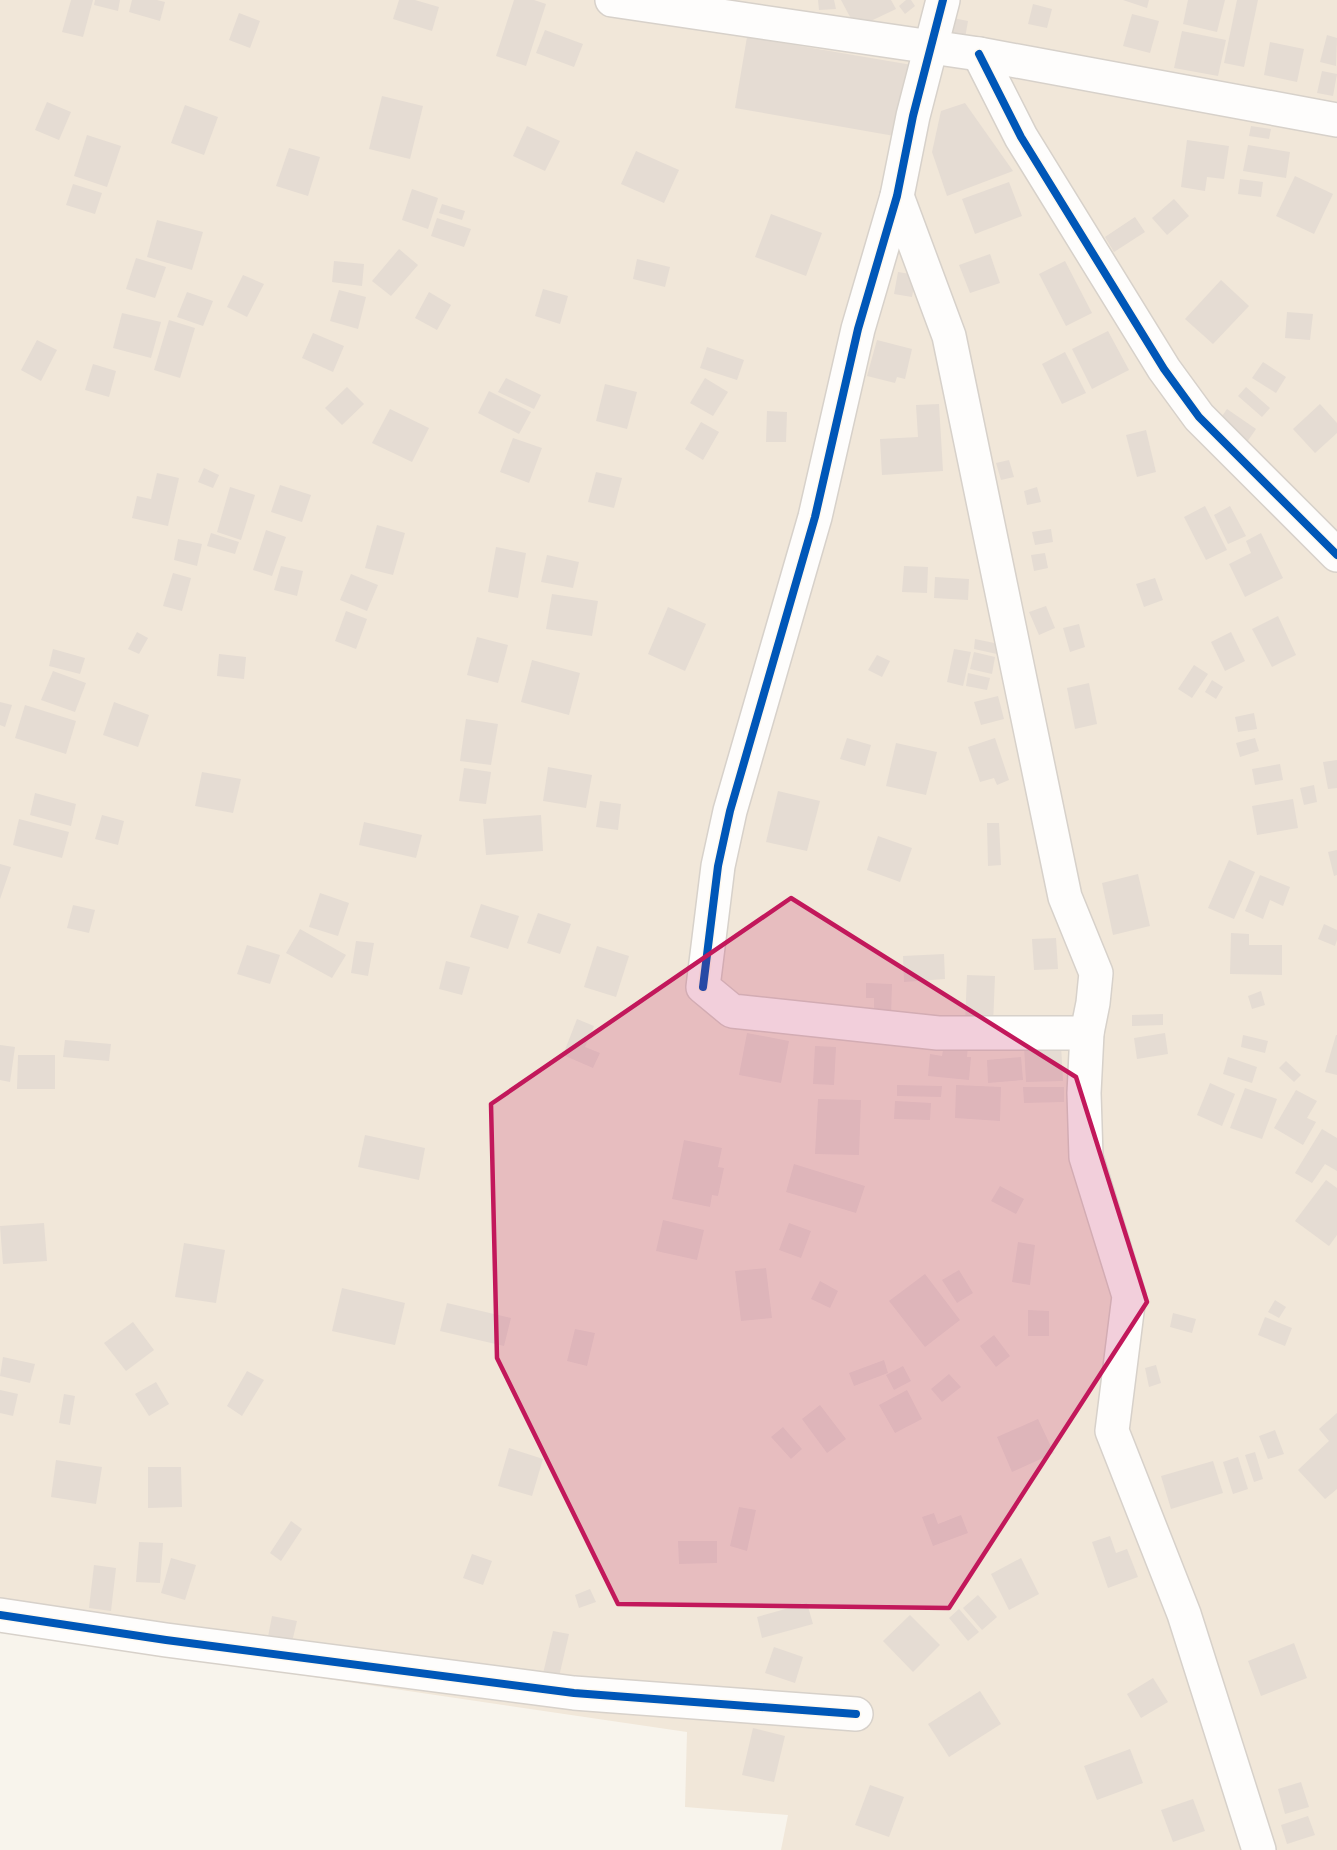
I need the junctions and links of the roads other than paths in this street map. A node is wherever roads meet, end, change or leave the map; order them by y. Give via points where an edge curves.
1 (612, 0) edge
2 (943, 0) edge
3 (690, 6) edge
4 (931, 47) junction
5 (979, 54) junction
6 (1337, 120) edge
7 (897, 196) junction
8 (1337, 555) edge
9 (1087, 1033) junction
10 (0, 1615) edge
11 (856, 1714) dead end
12 (1259, 1850) edge

1 - 3 street
2 - 4 street
3 - 4 street
4 - 5 street
4 - 7 street
5 - 6 street
5 - 8 street via 1022,136 1164,369 1199,417
7 - 9 street via 949,336 1065,897 1096,974
7 - 9 street via 858,328 815,517 730,811 718,866 703,987 732,1011 938,1034
9 - 12 street via 1086,1156 1129,1296 1112,1431 1184,1614
10 - 11 street via 166,1641 574,1693

